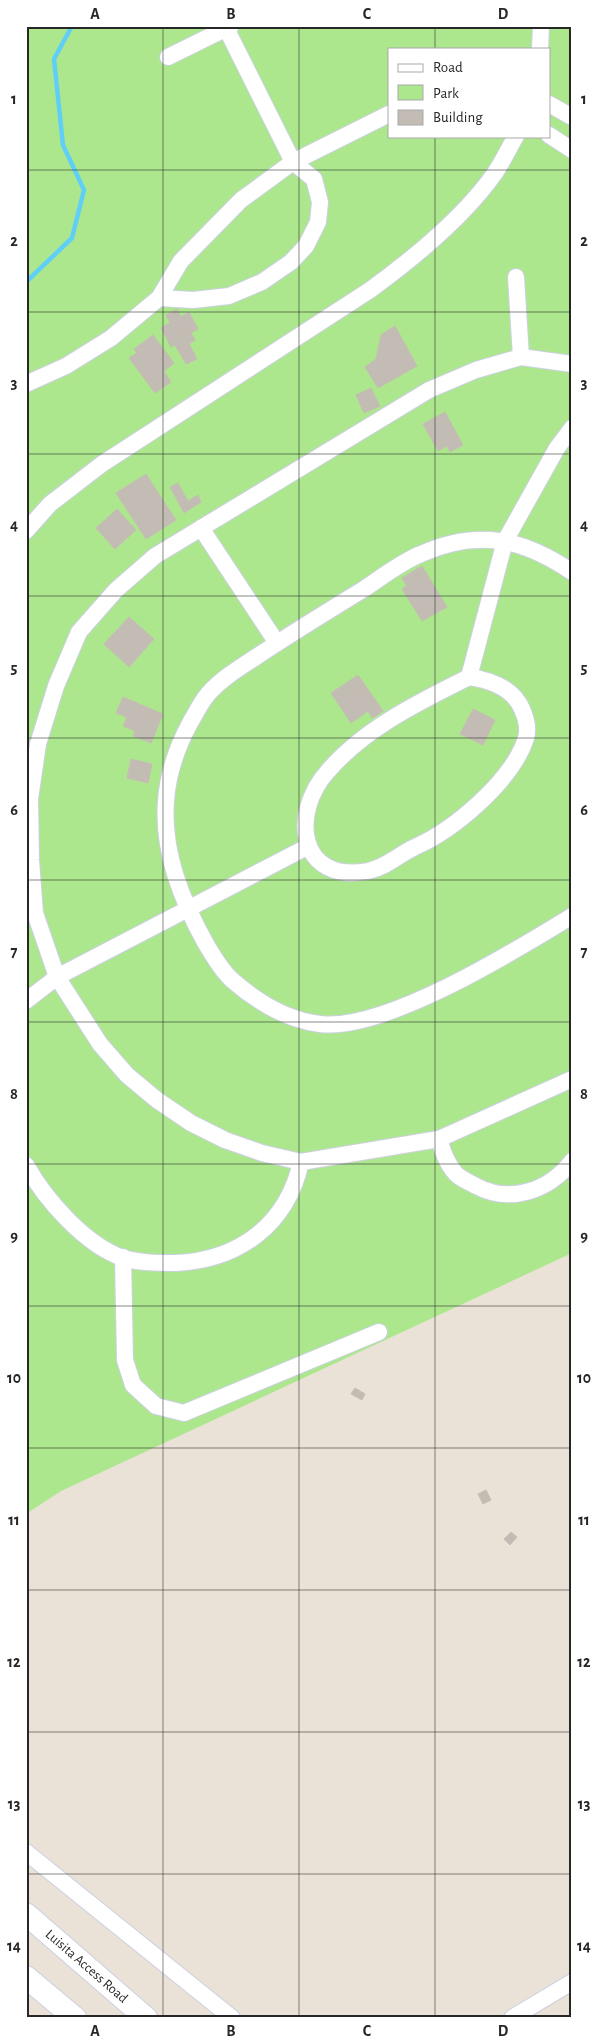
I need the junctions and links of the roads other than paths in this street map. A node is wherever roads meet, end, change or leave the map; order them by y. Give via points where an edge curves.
1 (541, 26) edge
2 (227, 27) edge
3 (540, 48) edge
4 (168, 57) dead end
5 (550, 105) edge
6 (388, 114) edge
7 (572, 117) edge
8 (550, 136) edge
9 (515, 138) edge
10 (572, 150) edge
11 (293, 162) junction
12 (516, 277) dead end
13 (159, 298) junction
14 (521, 357) junction
15 (572, 364) edge
16 (26, 384) edge
17 (572, 428) edge
18 (201, 528) junction
19 (26, 531) edge
20 (505, 540) junction
21 (572, 572) edge
22 (277, 643) junction
23 (469, 677) junction
24 (307, 847) junction
25 (187, 910) junction
26 (572, 916) edge
27 (57, 977) junction
28 (26, 1001) edge
29 (571, 1081) edge
30 (439, 1139) junction
31 (572, 1161) edge
32 (301, 1162) junction
33 (26, 1165) edge
34 (123, 1258) junction
35 (379, 1332) dead end
36 (26, 1852) edge
37 (26, 1914) edge
38 (26, 1976) edge
39 (572, 1982) edge
40 (75, 2018) edge
41 (146, 2018) edge
42 (232, 2018) edge
43 (512, 2018) edge

1 - 3 street
2 - 4 street
2 - 11 street
5 - 7 street
6 - 11 street
8 - 10 street
9 - 19 street via 495,173 452,222 404,266 102,464 50,504
11 - 13 street via 241,200 181,260
11 - 13 street via 314,179 320,202 318,222 301,252 262,282 229,296 193,300
12 - 14 street
13 - 16 street via 111,338 66,366
14 - 15 street
14 - 18 street via 476,370 429,390
17 - 20 street via 557,448
18 - 22 street
18 - 27 street via 155,556 116,590 79,632 56,686 38,744 30,799 30,860 35,913
20 - 21 street via 527,547
20 - 22 street via 458,540 419,554
20 - 23 street
22 - 25 street via 225,678 206,696 178,746 169,777 167,835 173,870
23 - 24 street via 386,723 327,771 309,803 305,832
23 - 24 street via 508,690 519,703 527,721 527,737 518,754 507,773 484,798 426,842 387,865 367,871 332,868 317,859
24 - 25 street
25 - 26 street via 230,978 287,1016 321,1024 351,1023 383,1015 509,954
25 - 27 street
27 - 28 street
27 - 32 street via 100,1044 127,1075 157,1100 191,1123 225,1140 262,1154
29 - 30 street
30 - 31 street via 448,1163 458,1176 486,1191 503,1194 518,1194 549,1183
30 - 32 street
32 - 34 street via 296,1184 277,1216 249,1241 231,1251 212,1259 192,1262 158,1264
33 - 34 street via 64,1216 91,1239
34 - 35 street via 124,1360 133,1385 156,1406 184,1413
36 - 42 street
37 - 41 main road, Luisita Access Road
38 - 40 main road
39 - 43 street

